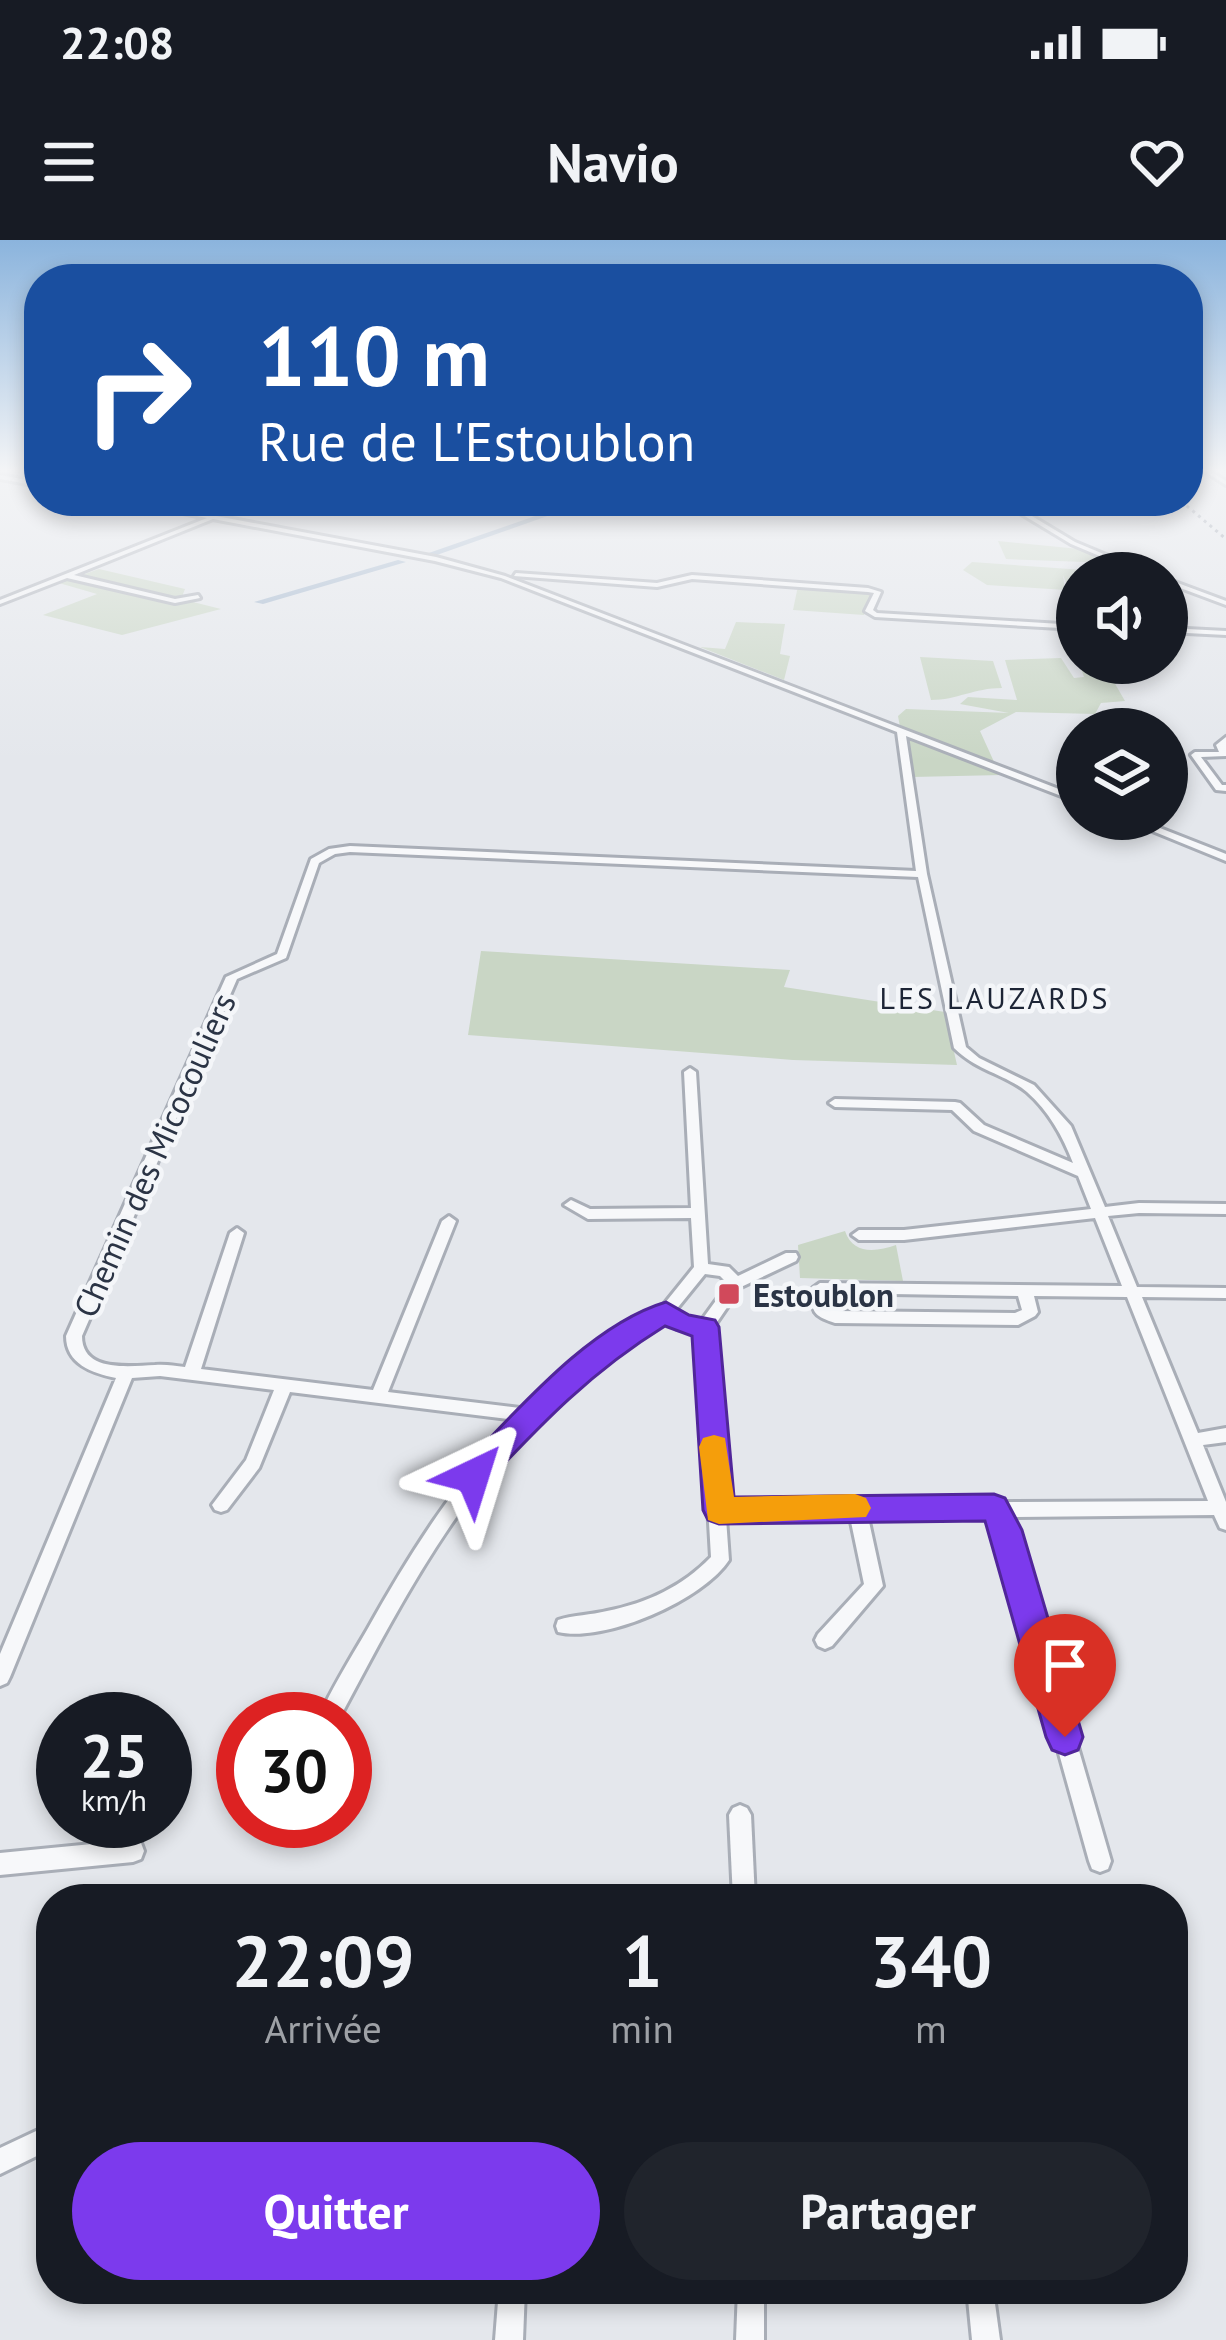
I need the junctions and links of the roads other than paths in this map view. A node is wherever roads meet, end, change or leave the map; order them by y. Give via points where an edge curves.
1 (93, 565) edge
2 (452, 565) edge
3 (483, 571) junction
4 (65, 576) junction
5 (533, 576) junction
6 (522, 583) junction
7 (1188, 589) edge
8 (198, 597) dead end
9 (0, 602) edge
10 (1226, 603) edge
11 (1056, 626) edge
12 (1188, 631) edge
13 (1226, 633) edge
14 (901, 731) junction
15 (1226, 740) edge
16 (1226, 788) edge
17 (1056, 791) edge
18 (1182, 840) edge
19 (1226, 844) edge
20 (1207, 850) junction
21 (1226, 858) edge
22 (922, 874) junction
23 (690, 1072) dead end
24 (835, 1103) dead end
25 (1085, 1174) junction
26 (571, 1205) dead end
27 (1226, 1209) edge
28 (1101, 1212) junction
29 (698, 1213) junction
30 (449, 1221) dead end
31 (237, 1233) dead end
32 (859, 1234) dead end
33 (791, 1257) dead end
34 (701, 1268) junction
35 (736, 1283) junction
36 (1025, 1292) junction
37 (1133, 1293) junction
38 (1226, 1293) edge
39 (666, 1312) junction
40 (705, 1327) junction
41 (126, 1374) junction
42 (191, 1374) junction
43 (284, 1385) junction
44 (378, 1397) junction
45 (529, 1415) junction
46 (1226, 1435) edge
47 (1192, 1440) junction
48 (221, 1505) dead end
49 (857, 1508) junction
50 (994, 1508) junction
51 (719, 1510) junction
52 (1223, 1515) edge
53 (565, 1626) dead end
54 (825, 1640) dead end
55 (0, 1677) edge
56 (343, 1692) edge
57 (740, 1815) dead end
58 (133, 1851) dead end
59 (1100, 1862) dead end
60 (0, 1864) edge
61 (743, 1884) edge
62 (36, 2143) edge
63 (0, 2161) edge
64 (511, 2304) edge
65 (751, 2304) edge
66 (982, 2304) edge
67 (508, 2340) edge
68 (750, 2340) edge
69 (986, 2340) edge

1 - 4 street
2 - 3 street
3 - 5 street
3 - 6 street
4 - 8 street via 175,601
4 - 9 street
5 - 6 street
5 - 11 street via 868,590 878,592 872,615
6 - 14 street
7 - 10 street
12 - 13 street
14 - 17 street
14 - 22 street
15 - 16 street via 1224,754 1196,755
18 - 20 street
19 - 20 street
20 - 21 street
22 - 25 street via 960,1048 1030,1088 1066,1130
22 - 41 street, Chemin des Micocouliers via 350,849 321,856 282,956 232,977 74,1336 80,1359
23 - 29 street
24 - 25 street via 956,1106 979,1127
25 - 28 street
26 - 29 street via 588,1214
27 - 28 street
28 - 32 street
28 - 37 street
29 - 34 street
30 - 44 street
31 - 42 street
33 - 35 street
34 - 35 street via 724,1271
34 - 39 street
35 - 40 street
36 - 36 street via 820,1288 820,1310 835,1317 1018,1319 1030,1312
36 - 37 street
37 - 38 street
37 - 47 street
39 - 40 street
39 - 45 street
40 - 51 street
41 - 42 street
41 - 55 street
42 - 43 street
43 - 44 street
43 - 48 street via 253,1463
44 - 45 street
45 - 56 street via 449,1505
46 - 47 street
47 - 52 street
49 - 50 street
49 - 51 street
49 - 54 street via 874,1586
50 - 52 street
50 - 59 street
51 - 53 street via 720,1560 702,1582 618,1621
57 - 61 street
58 - 60 street
62 - 63 street
64 - 67 street
65 - 68 street
66 - 69 street

